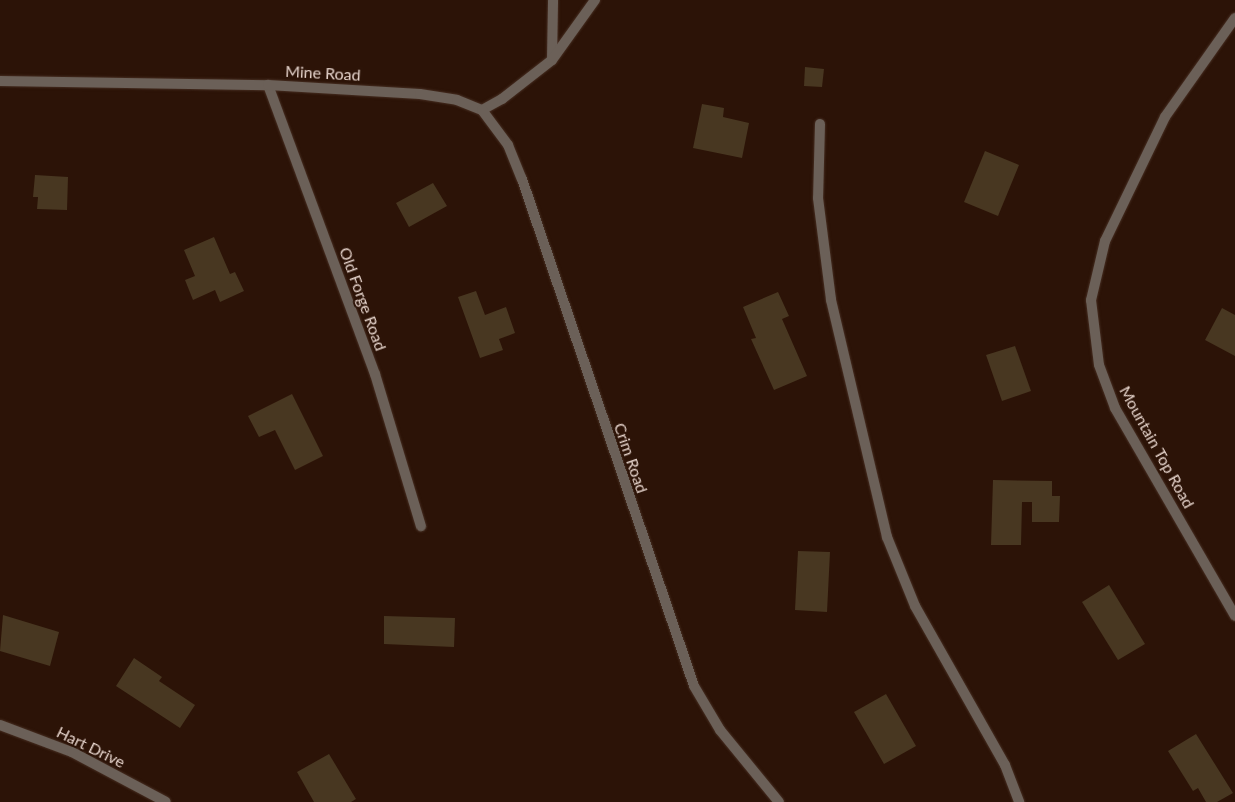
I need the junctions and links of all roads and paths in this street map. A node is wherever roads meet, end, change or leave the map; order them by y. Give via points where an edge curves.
1 (553, 0) edge
2 (595, 0) edge
3 (1235, 18) edge
4 (552, 60) junction
5 (0, 81) edge
6 (268, 86) junction
7 (482, 110) junction
8 (820, 124) dead end
9 (421, 526) dead end
10 (1235, 616) edge
11 (0, 725) edge
12 (166, 802) edge
13 (779, 802) edge
14 (1019, 802) edge

1 - 4 street
2 - 4 street
3 - 10 street, Mountain Top Road via 1160,125 1104,241 1091,300 1099,365 1115,408
4 - 7 street via 502,99
5 - 6 street, Mine Road
6 - 7 street, Mine Road via 420,94 457,100
6 - 9 street, Old Forge Road via 375,374
7 - 13 street, Crim Road via 508,145 522,179 694,686 720,730
8 - 14 street via 818,198 831,300 886,537 915,606 1005,764
11 - 12 street, Hart Drive via 72,752

